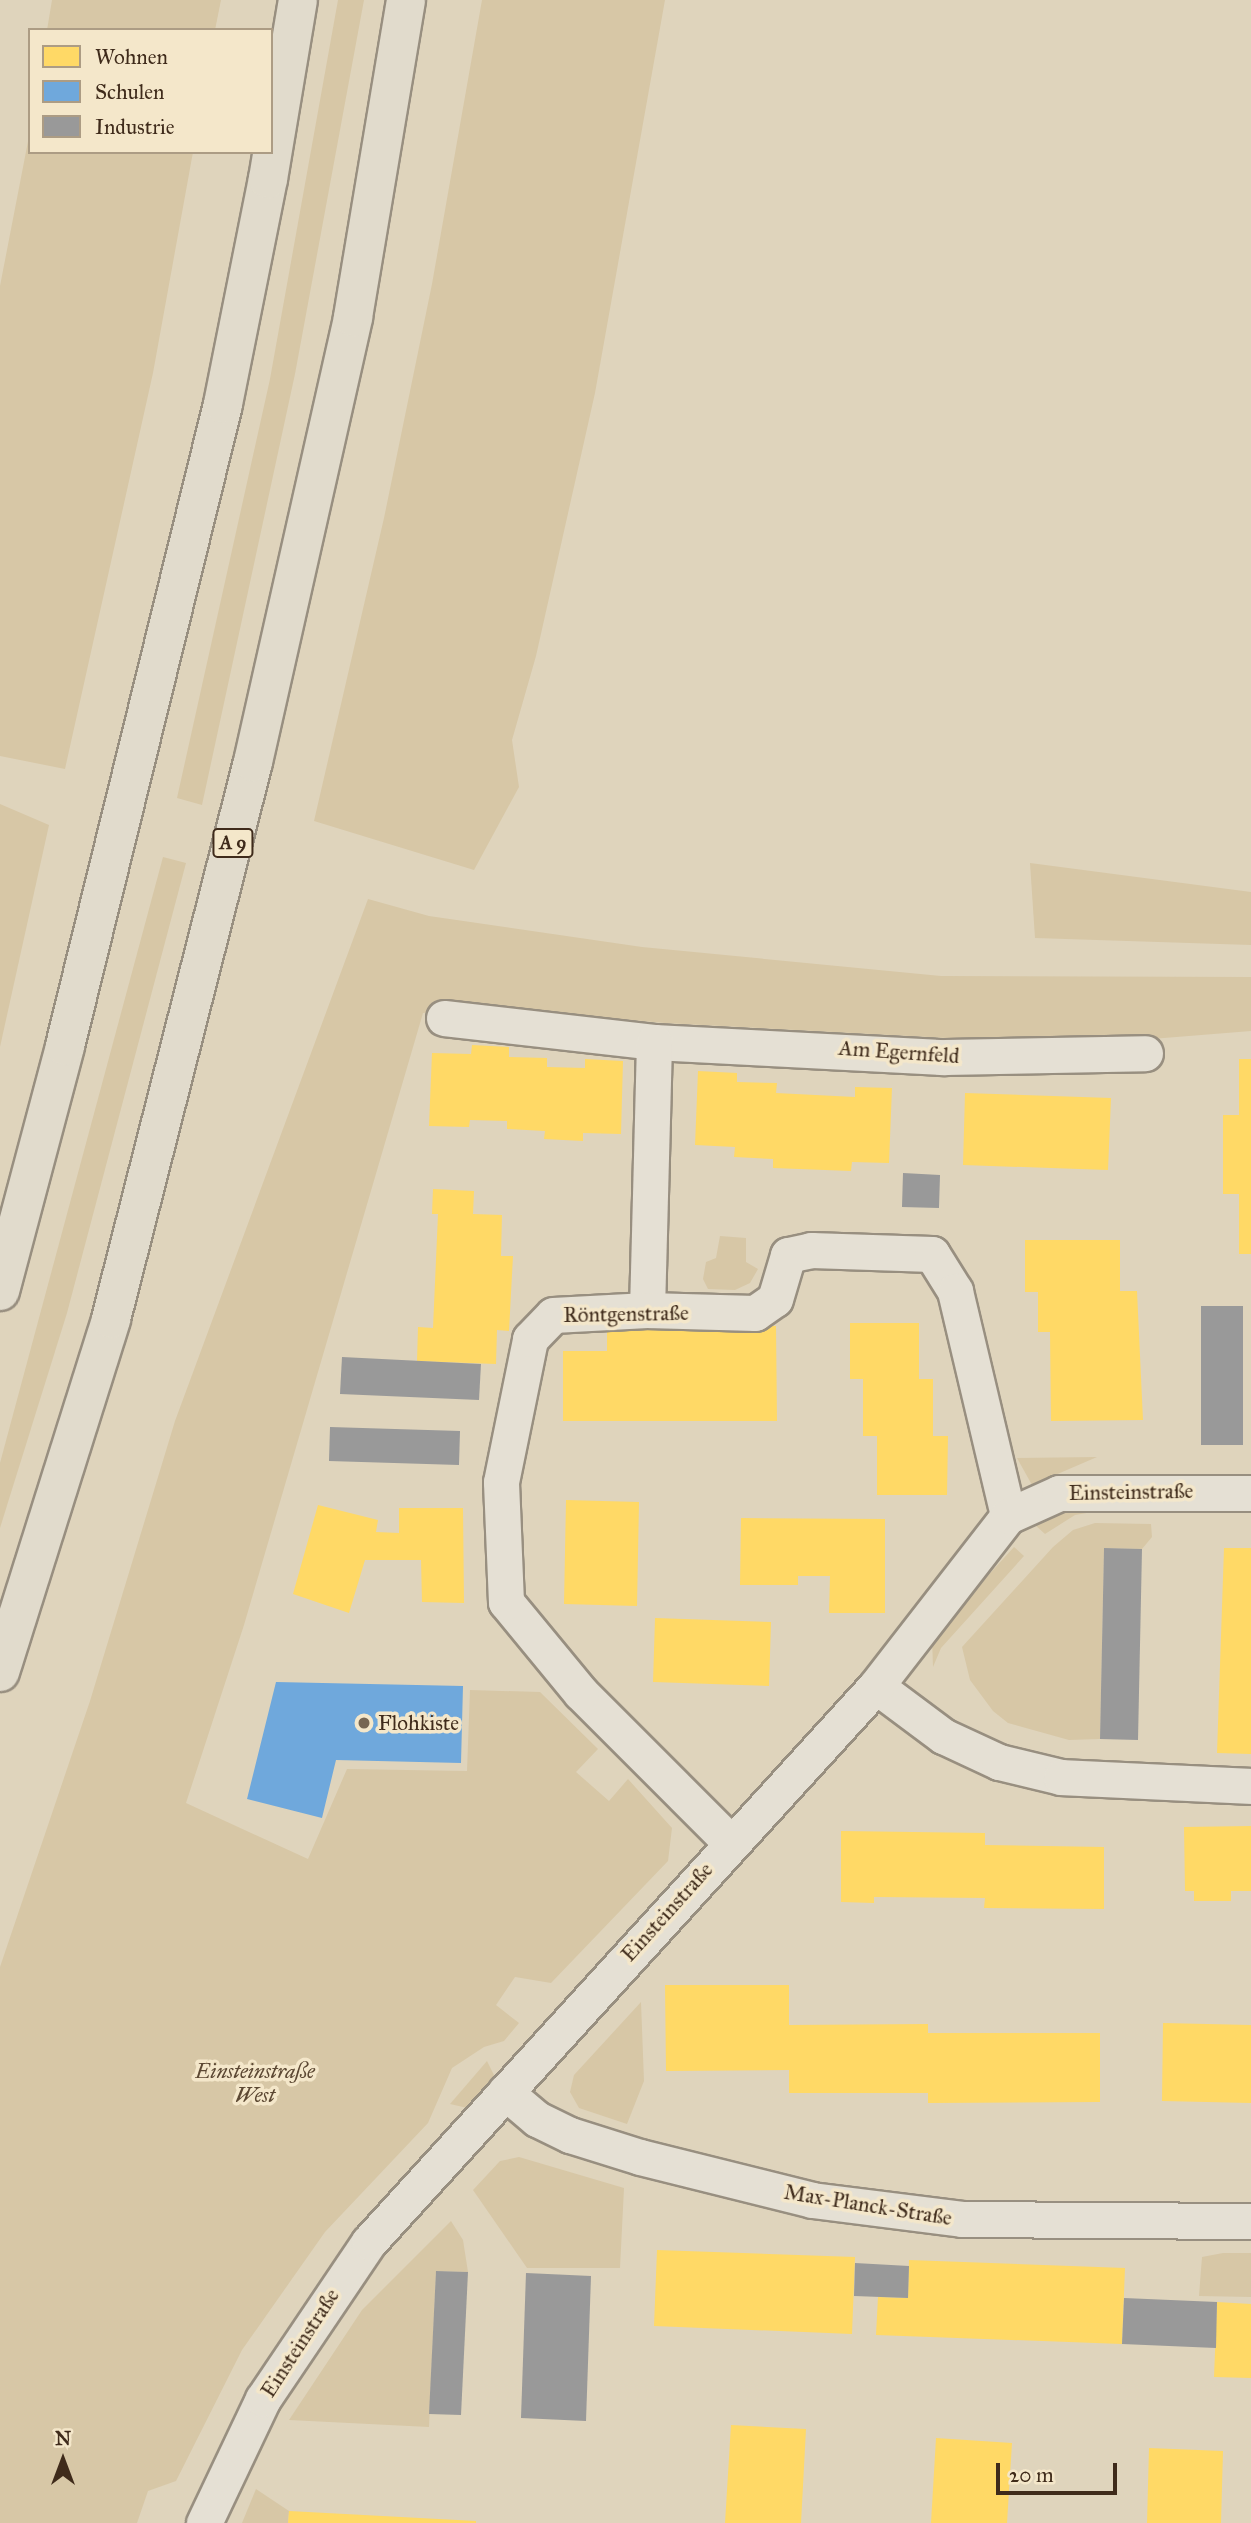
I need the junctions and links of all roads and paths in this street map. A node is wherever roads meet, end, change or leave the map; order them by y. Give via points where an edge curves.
1 (298, 0) edge
2 (405, 0) edge
3 (273, 150) edge
4 (272, 154) edge
5 (444, 1018) dead end
6 (654, 1042) junction
7 (1144, 1053) dead end
8 (0, 1290) edge
9 (647, 1310) junction
10 (1251, 1493) edge
11 (1008, 1516) junction
12 (0, 1672) edge
13 (876, 1686) junction
14 (1251, 1786) edge
15 (731, 1843) junction
16 (505, 2092) junction
17 (1251, 2221) edge
18 (204, 2523) edge

1 - 3 highway
2 - 12 highway, A 9 via 353,317 253,762 111,1319
4 - 8 highway via 222,404 65,1046
5 - 6 street, Am Egernfeld
6 - 7 street, Am Egernfeld via 822,1047 945,1057
6 - 9 street
9 - 11 street, Röntgenstraße via 755,1313 775,1299 788,1255 811,1250 932,1254 955,1291
9 - 15 street, Röntgenstraße via 553,1315 530,1339 501,1482 506,1602 581,1693
10 - 11 street, Einsteinstraße via 1059,1493
11 - 13 street, Einsteinstraße
13 - 14 street via 943,1736 999,1762 1061,1777
13 - 15 street, Einsteinstraße
15 - 16 street, Einsteinstraße
16 - 17 street, Max-Planck-Straße via 537,2119 570,2135 812,2200 962,2219
16 - 18 street, Einsteinstraße via 369,2242 303,2335 263,2399

